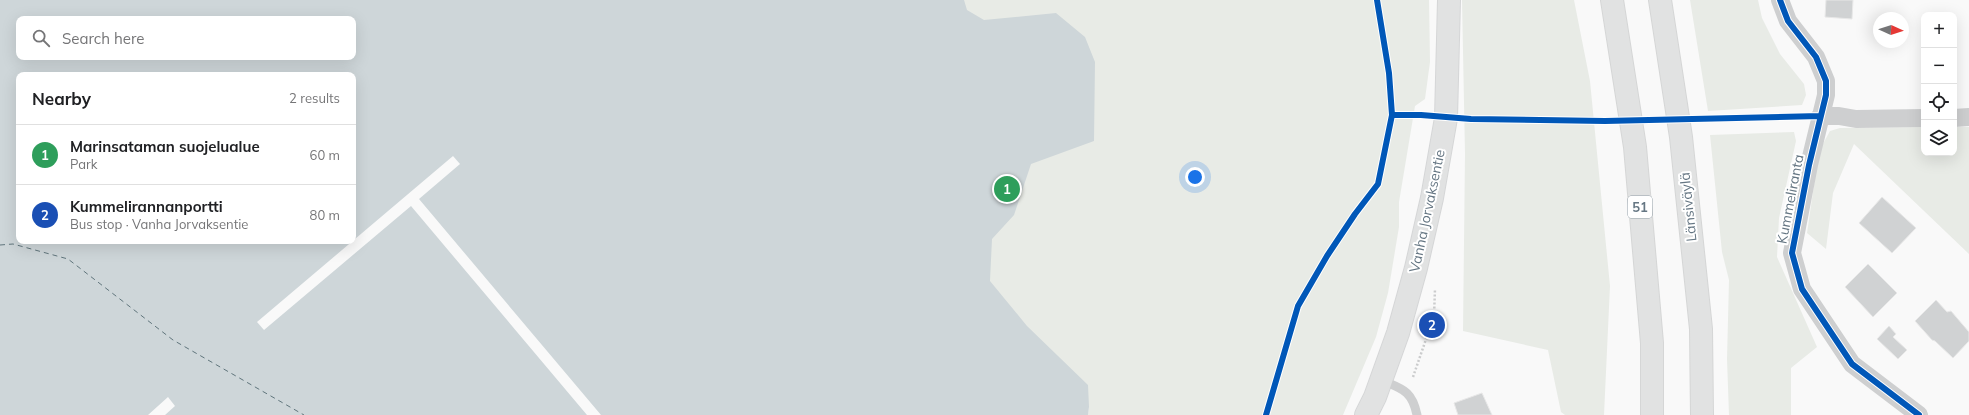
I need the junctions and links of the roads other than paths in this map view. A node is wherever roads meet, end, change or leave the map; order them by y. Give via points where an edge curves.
1 (1449, 0) edge
2 (1612, 0) edge
3 (1660, 0) edge
4 (1780, 0) edge
5 (1820, 116) junction
6 (1969, 117) edge
7 (1921, 118) edge
8 (1957, 118) edge
9 (1381, 380) junction
10 (1366, 415) edge
11 (1417, 415) edge
12 (1652, 415) edge
13 (1702, 415) edge
14 (1919, 415) edge

1 - 9 main road, Vanha Jorvaksentie via 1446,118 1432,198 1398,333
2 - 12 main road, 51 via 1635,147 1652,343
3 - 13 main road, Länsiväylä via 1681,137 1701,329
4 - 5 street, Kummeliranta via 1788,21 1816,57 1826,81 1826,95
5 - 7 street via 1856,119
5 - 14 street, Kummeliranta via 1792,253 1802,289 1852,364
6 - 8 street
9 - 10 main road, Vanha Jorvaksentie
9 - 11 lane via 1407,391

